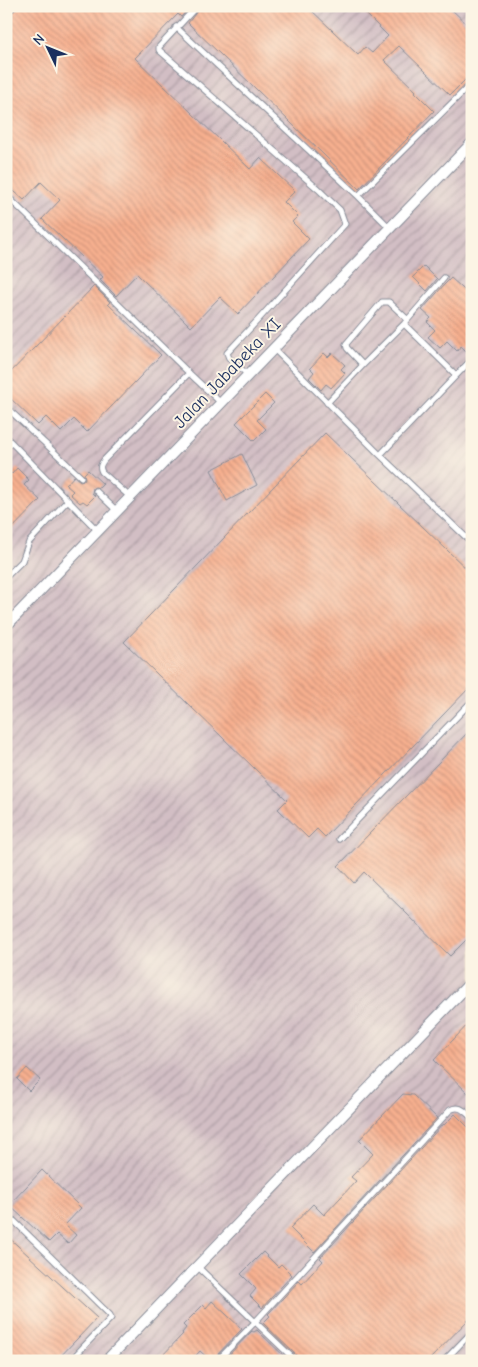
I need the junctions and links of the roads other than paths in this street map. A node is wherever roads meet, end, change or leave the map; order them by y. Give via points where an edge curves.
1 (13, 6) edge
2 (197, 6) edge
3 (469, 6) edge
4 (472, 9) edge
5 (6, 13) edge
6 (176, 27) junction
7 (472, 83) edge
8 (472, 143) edge
9 (6, 195) edge
10 (358, 196) junction
11 (390, 228) junction
12 (444, 278) dead end
13 (405, 322) junction
14 (273, 348) junction
15 (472, 359) edge
16 (363, 365) junction
17 (189, 373) junction
18 (248, 375) junction
19 (456, 375) junction
20 (221, 403) junction
21 (327, 403) junction
22 (6, 407) edge
23 (8, 441) edge
24 (380, 455) junction
25 (81, 477) dead end
26 (96, 491) dead end
27 (130, 497) junction
28 (68, 500) junction
29 (117, 511) junction
30 (98, 530) junction
31 (472, 543) edge
32 (6, 577) edge
33 (6, 626) edge
34 (472, 701) edge
35 (339, 839) dead end
36 (472, 981) edge
37 (472, 1118) edge
38 (6, 1213) edge
39 (197, 1266) junction
40 (256, 1321) junction
41 (472, 1332) edge
42 (70, 1361) edge
43 (106, 1361) edge
44 (217, 1361) edge
45 (296, 1361) edge
46 (444, 1361) edge

1 - 5 lane
2 - 6 lane
3 - 4 lane
6 - 10 lane
6 - 18 lane via 159,47 160,51 318,189 340,210 345,224 227,352 229,358
7 - 10 lane
8 - 11 street, Jalan Jababeka XI
9 - 17 lane
10 - 11 lane
11 - 14 street, Jalan Jababeka XI
12 - 13 lane
13 - 16 lane
13 - 16 lane via 389,302 382,302 346,344
13 - 19 lane
14 - 18 street, Jalan Jababeka XI
14 - 21 lane
15 - 19 lane
16 - 21 lane
17 - 20 lane
17 - 27 lane via 100,466 102,472
18 - 20 street, Jalan Jababeka XI
19 - 24 lane
20 - 27 street, Jalan Jababeka XI
21 - 24 lane
22 - 25 lane
23 - 28 lane
24 - 31 lane
26 - 29 lane
27 - 29 street, Jalan Jababeka XI
28 - 30 lane
28 - 32 lane via 29,542 22,561
29 - 30 street, Jalan Jababeka XI
30 - 33 street, Jalan Jababeka XI
34 - 35 lane
36 - 39 street
37 - 40 lane via 460,1108 450,1110
38 - 42 lane via 110,1315 111,1318
39 - 40 lane
39 - 43 street
40 - 44 lane
40 - 45 lane
41 - 46 lane

